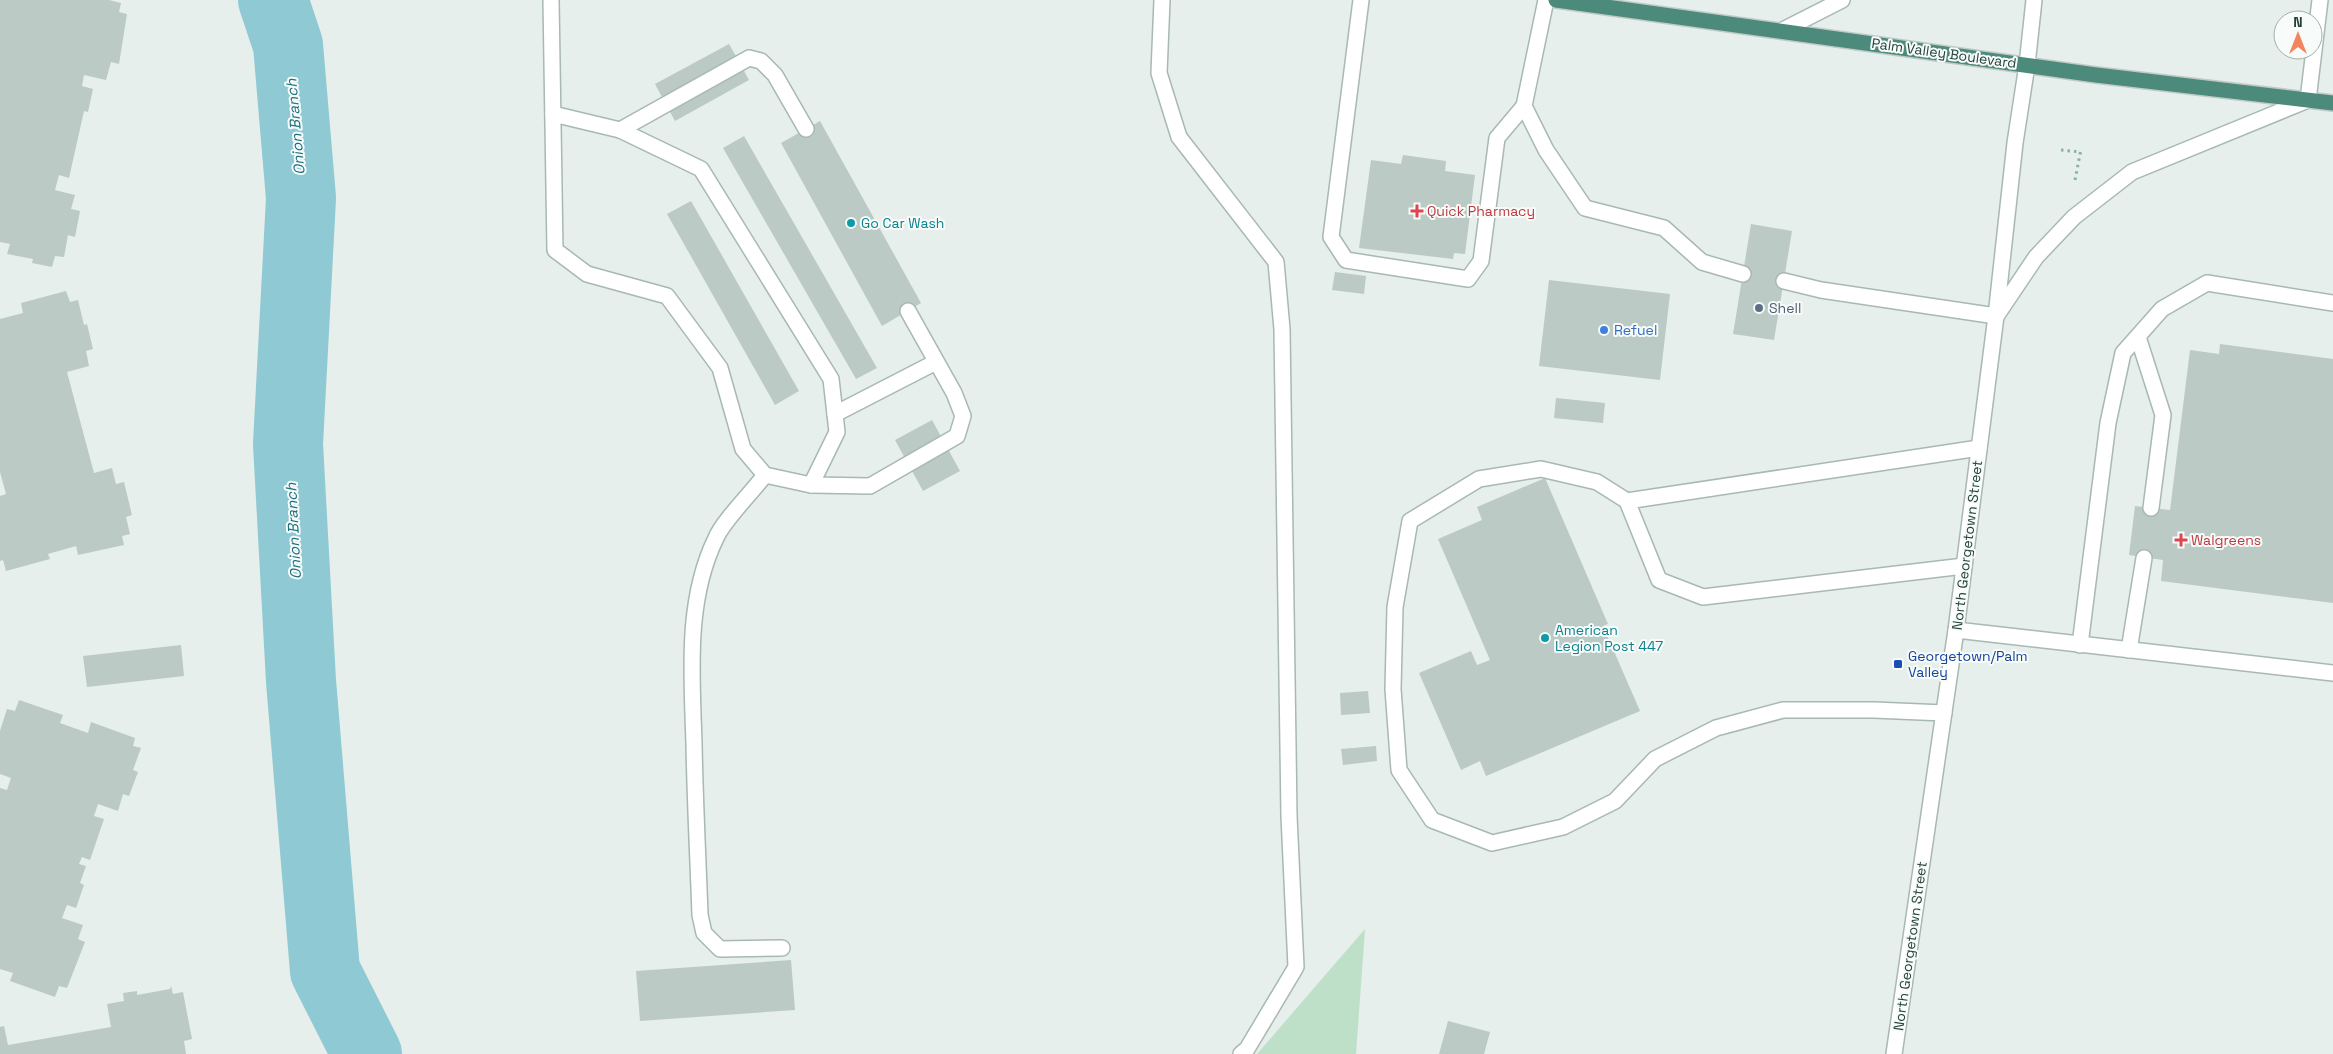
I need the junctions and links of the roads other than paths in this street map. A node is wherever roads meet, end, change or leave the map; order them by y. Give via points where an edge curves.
1 (551, 0) edge
2 (1162, 0) edge
3 (1361, 0) edge
4 (1546, 0) edge
5 (1556, 0) edge
6 (1842, 0) edge
7 (2034, 0) edge
8 (2320, 0) edge
9 (1641, 6) edge
10 (1783, 30) junction
11 (2028, 65) junction
12 (2308, 100) junction
13 (2333, 103) edge
14 (1524, 106) junction
15 (553, 114) junction
16 (806, 129) dead end
17 (620, 130) junction
18 (1743, 274) dead end
19 (1784, 282) dead end
20 (2333, 303) edge
21 (908, 311) dead end
22 (1996, 316) junction
23 (2138, 337) junction
24 (936, 362) junction
25 (835, 414) junction
26 (1979, 448) junction
27 (765, 475) junction
28 (811, 485) junction
29 (1627, 501) junction
30 (2151, 508) dead end
31 (2144, 558) dead end
32 (1964, 566) junction
33 (1956, 630) junction
34 (2080, 645) junction
35 (2129, 650) junction
36 (2333, 673) edge
37 (1944, 713) junction
38 (782, 948) dead end
39 (1242, 1054) edge
40 (1894, 1054) edge

1 - 15 street
2 - 39 street via 1159,73 1179,138 1276,262 1282,329 1289,806 1296,967
3 - 14 street via 1331,237 1346,260 1468,280 1481,261 1497,138
4 - 14 street
5 - 9 highway, Palm Valley Boulevard
6 - 10 street
7 - 11 street, North Georgetown Street
8 - 12 street
9 - 10 highway, Palm Valley Boulevard
10 - 11 highway, Palm Valley Boulevard
11 - 12 highway, Palm Valley Boulevard
11 - 22 street, North Georgetown Street via 2015,143
12 - 13 highway, Palm Valley Boulevard
12 - 22 street via 2132,172 2074,217 2036,257
14 - 18 street via 1546,150 1584,208 1664,228 1702,262
15 - 17 street
15 - 27 street via 555,250 587,274 667,296 720,368 743,449
16 - 17 street via 775,75 761,61 749,58
17 - 25 street via 701,169 831,379
19 - 22 street
20 - 23 street via 2207,283 2162,309
21 - 24 street
22 - 26 street, North Georgetown Street
23 - 30 street via 2163,415
23 - 34 street via 2123,353 2108,424
24 - 25 street
24 - 28 street via 963,416 957,436 870,486
25 - 28 street via 837,432
26 - 29 street
26 - 32 street, North Georgetown Street
27 - 28 street
27 - 38 street via 716,536 702,574 695,613 692,672 696,816 700,915 704,932 720,949
29 - 32 street via 1659,580 1703,597
29 - 37 street via 1597,482 1541,469 1479,479 1410,521 1395,607 1392,689 1399,770 1432,820 1492,843 1563,828 1615,801 1655,759 1716,728 1783,710
31 - 35 street
32 - 33 street, North Georgetown Street
33 - 34 street
33 - 37 street, North Georgetown Street
34 - 35 street
35 - 36 street
37 - 40 street, North Georgetown Street

